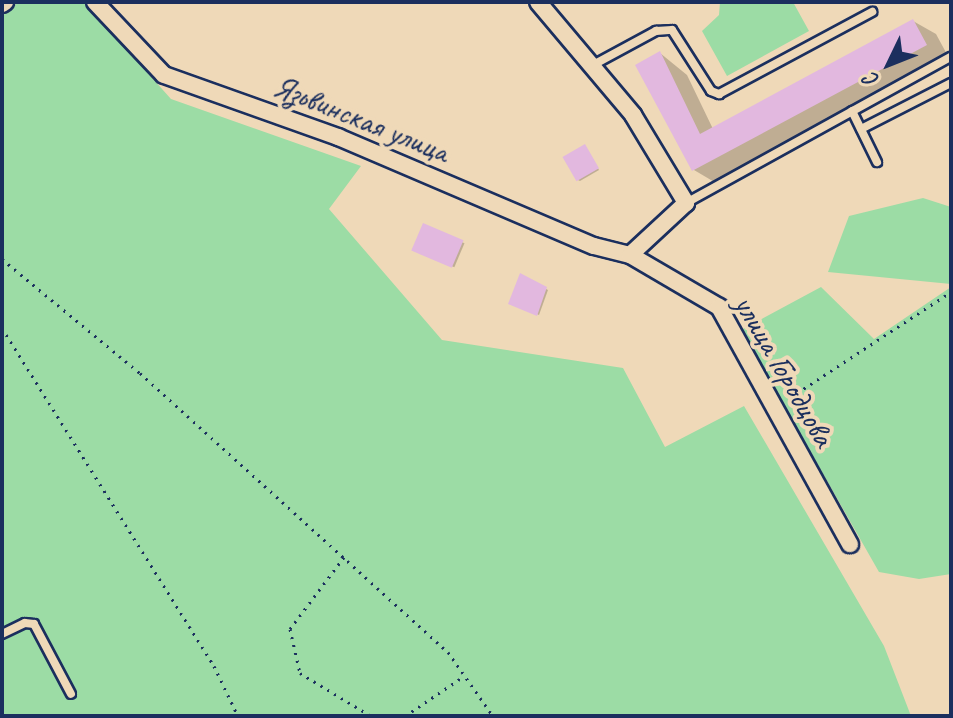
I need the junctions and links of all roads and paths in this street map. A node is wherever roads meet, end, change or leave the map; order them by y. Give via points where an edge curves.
1 (95, 2) edge
2 (538, 2) edge
3 (872, 12) dead end
4 (951, 57) edge
5 (593, 65) junction
6 (951, 83) edge
7 (852, 111) junction
8 (861, 129) junction
9 (877, 162) dead end
10 (686, 203) junction
11 (630, 255) junction
12 (2, 259) edge
13 (951, 292) edge
14 (2, 328) edge
15 (766, 391) junction
16 (850, 544) dead end
17 (344, 557) junction
18 (2, 634) edge
19 (464, 676) junction
20 (71, 694) dead end
21 (238, 716) edge
22 (371, 716) edge
23 (405, 716) edge
24 (493, 716) edge

1 - 11 street, Язьвинская улица via 164,75 301,122 594,246
2 - 5 street
3 - 5 lane via 719,94 711,91 672,30 656,31
4 - 7 lane
5 - 10 street via 633,115
6 - 8 lane
7 - 8 lane
7 - 10 lane
8 - 9 lane
10 - 11 street
11 - 15 street, улица Городцова via 719,307
12 - 17 path via 140,373
13 - 15 path via 797,393
14 - 21 path via 214,666
15 - 16 street, улица Городцова
17 - 19 path via 448,652
17 - 22 path via 290,629 300,673
18 - 20 lane via 34,624
19 - 23 path
19 - 24 path

